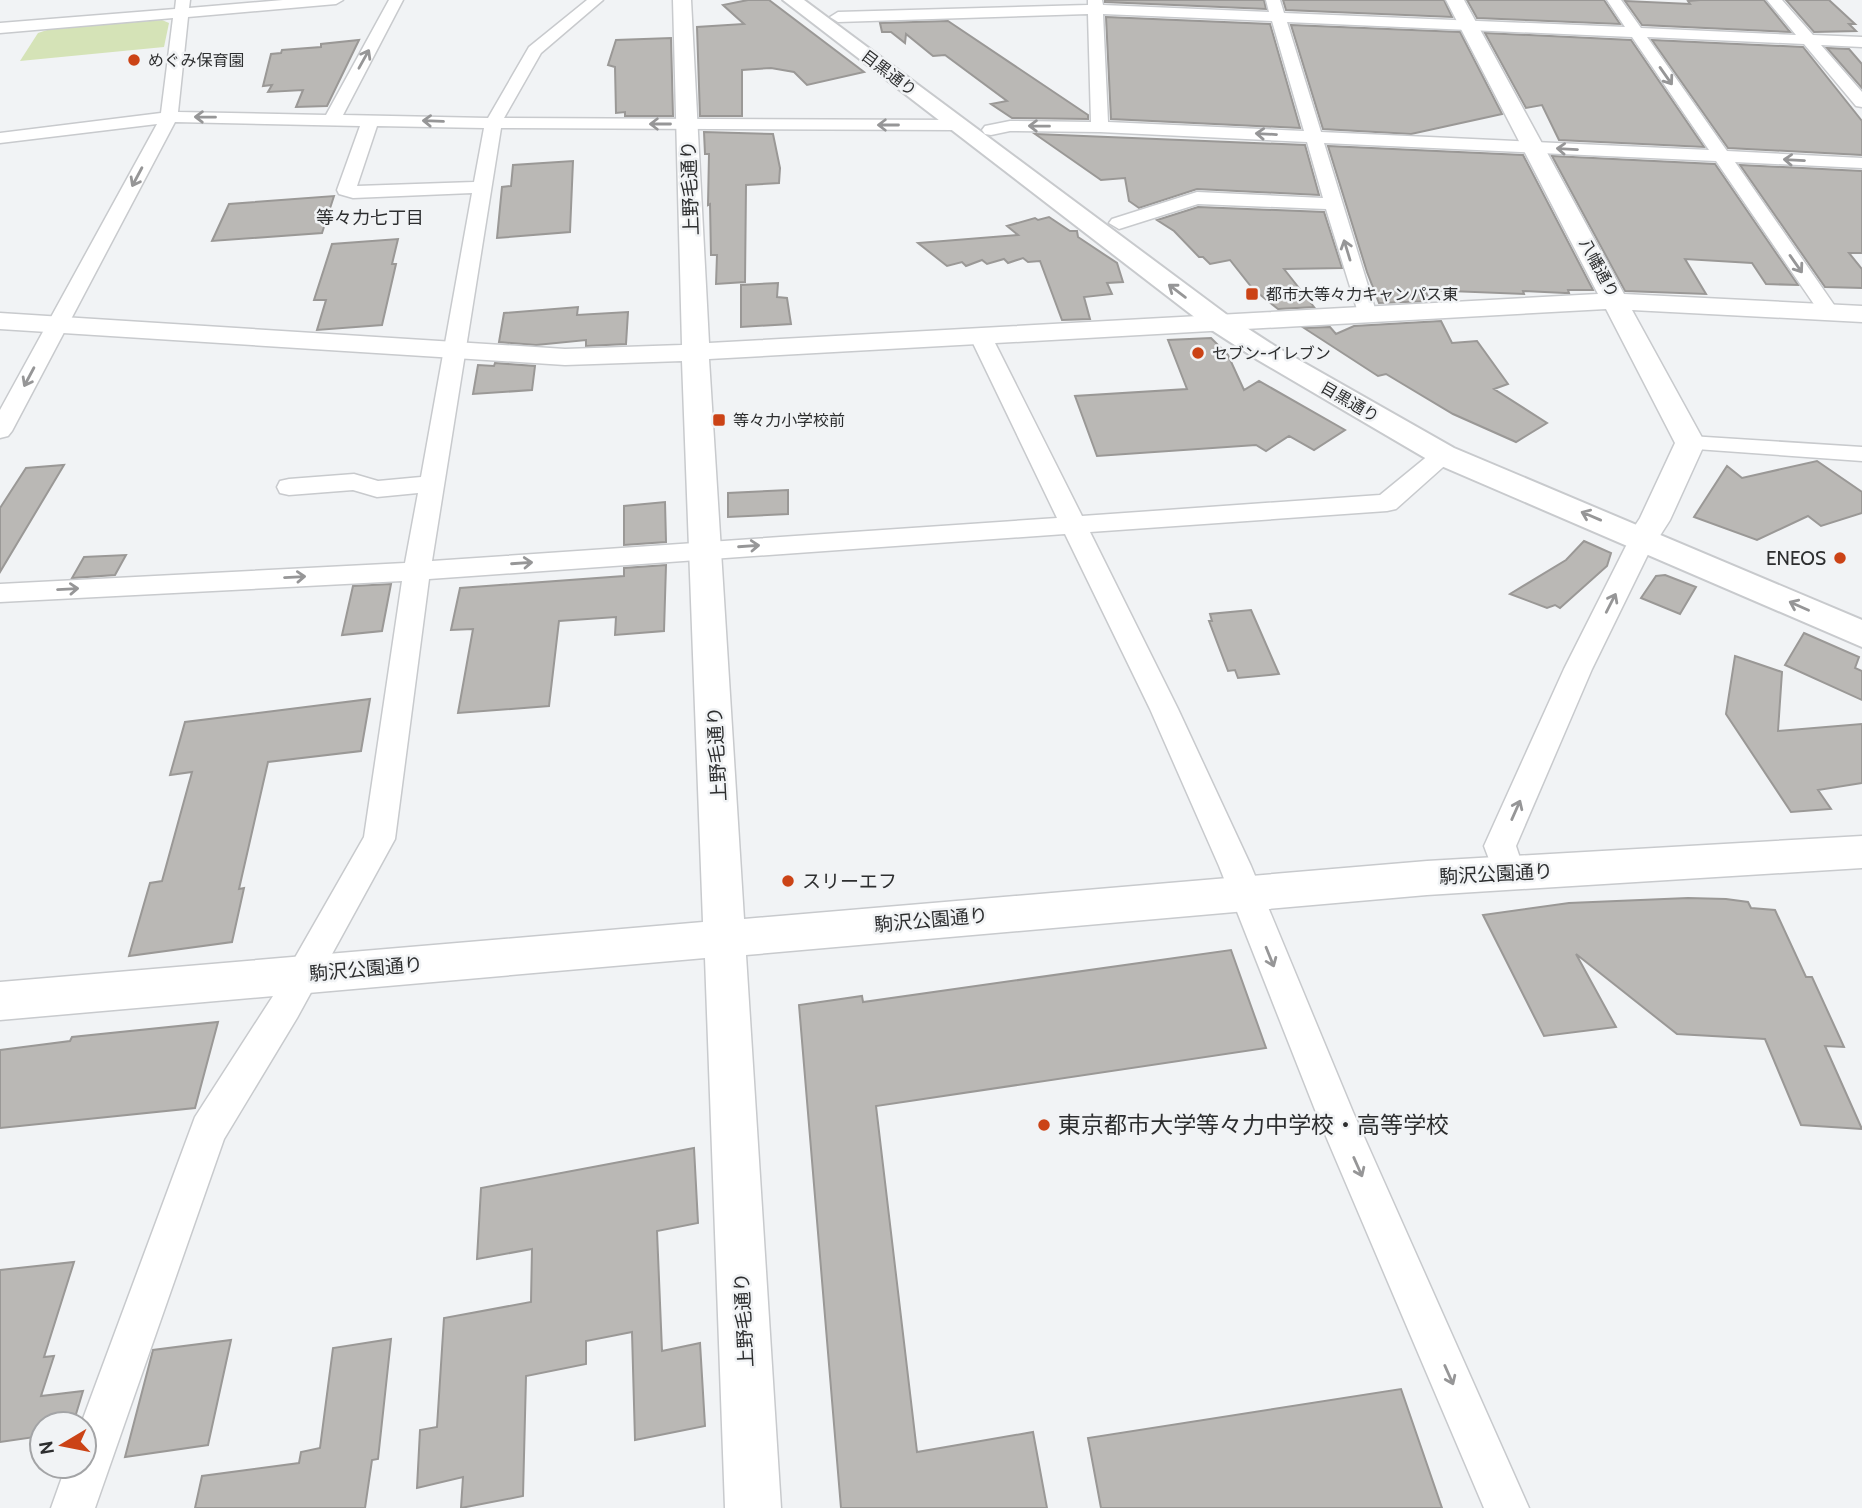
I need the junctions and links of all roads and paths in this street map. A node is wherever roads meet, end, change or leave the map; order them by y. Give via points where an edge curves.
1 (336, 0) edge
2 (396, 0) edge
3 (596, 0) edge
4 (682, 0) edge
5 (792, 0) edge
6 (815, 0) edge
7 (1455, 0) edge
8 (1614, 0) edge
9 (1774, 0) edge
10 (1095, 4) edge
11 (182, 7) edge
12 (916, 7) edge
13 (1275, 9) edge
14 (838, 17) junction
15 (1469, 25) junction
16 (0, 28) edge
17 (1636, 33) junction
18 (1808, 40) junction
19 (1862, 43) edge
20 (1862, 102) edge
21 (169, 117) junction
22 (332, 119) junction
23 (371, 120) junction
24 (493, 123) junction
25 (688, 124) junction
26 (956, 125) junction
27 (1100, 127) junction
28 (991, 130) junction
29 (1314, 137) junction
30 (0, 138) edge
31 (1536, 147) junction
32 (1721, 156) junction
33 (1862, 163) edge
34 (481, 187) junction
35 (1334, 204) junction
36 (1119, 223) junction
37 (1616, 301) junction
38 (1829, 312) junction
39 (1862, 314) edge
40 (1367, 315) junction
41 (0, 321) edge
42 (1220, 323) junction
43 (1255, 323) junction
44 (58, 324) junction
45 (981, 337) junction
46 (454, 350) junction
47 (696, 353) junction
48 (0, 431) edge
49 (1690, 443) junction
50 (1862, 454) edge
51 (1443, 455) junction
52 (433, 484) junction
53 (289, 486) dead end
54 (1071, 524) junction
55 (1649, 529) junction
56 (706, 549) junction
57 (417, 571) junction
58 (0, 593) edge
59 (1862, 628) edge
60 (1862, 852) edge
61 (1509, 873) junction
62 (1245, 894) junction
63 (725, 938) junction
64 (303, 974) junction
65 (0, 1001) edge
66 (73, 1508) edge
67 (753, 1508) edge
68 (1507, 1508) edge

1 - 11 street
22 -> 2 street
3 - 24 street via 535,50
4 - 25 street, 上野毛通り
5 - 26 main road, 目黒通り
6 - 14 main road, 目黒通り
7 - 15 street, 八幡通り
8 - 17 street
9 - 18 street
10 - 12 street
10 - 13 street
10 - 27 street
11 - 16 street
11 - 21 street
12 - 14 street
13 - 15 street
13 - 29 street
14 - 28 main road, 目黒通り
15 - 17 street
15 - 31 street, 八幡通り
17 - 18 street
17 -> 32 street
18 - 19 street
18 - 20 street
22 -> 21 street
21 - 30 street
21 -> 44 street
22 - 23 street
24 -> 23 street
23 - 34 street via 346,190
25 -> 24 street
24 - 34 street
26 -> 25 street
25 - 47 street, 上野毛通り
42 -> 26 main road, 目黒通り
27 -> 28 street
29 -> 27 street
28 - 36 main road, 目黒通り
29 - 31 street
29 - 35 street
32 -> 31 street
31 - 37 street, 八幡通り
33 -> 32 street
32 -> 38 street
34 - 46 street
35 - 36 street via 1197,198
40 -> 35 street
36 - 43 main road, 目黒通り
37 - 38 street
37 - 40 street
37 - 49 street, 八幡通り
38 - 39 street
40 - 43 street
41 - 44 street
42 - 43 street
42 - 45 street
42 - 51 main road, 目黒通り
43 - 55 main road, 目黒通り via 1418,422
44 - 46 street
44 -> 48 street
45 - 47 street
45 - 54 street
46 - 47 street via 565,357
46 - 52 street
47 - 56 street, 上野毛通り
49 - 50 street
49 - 55 street
51 - 54 street via 1387,503
55 -> 51 main road, 目黒通り
52 - 53 street via 377,489 354,482
52 - 57 street
56 -> 54 street
54 - 62 street via 1164,709
55 - 59 main road, 目黒通り
61 -> 55 street via 1500,846 1578,669
57 -> 56 street
56 - 63 street, 上野毛通り
58 -> 57 street
57 - 64 street via 379,839
60 - 61 street, 駒沢公園通り
61 - 62 street, 駒沢公園通り
62 - 63 street, 駒沢公園通り
62 -> 68 street
63 - 64 street, 駒沢公園通り
63 - 67 street, 上野毛通り
64 - 65 street, 駒沢公園通り
64 - 66 street via 208,1130

